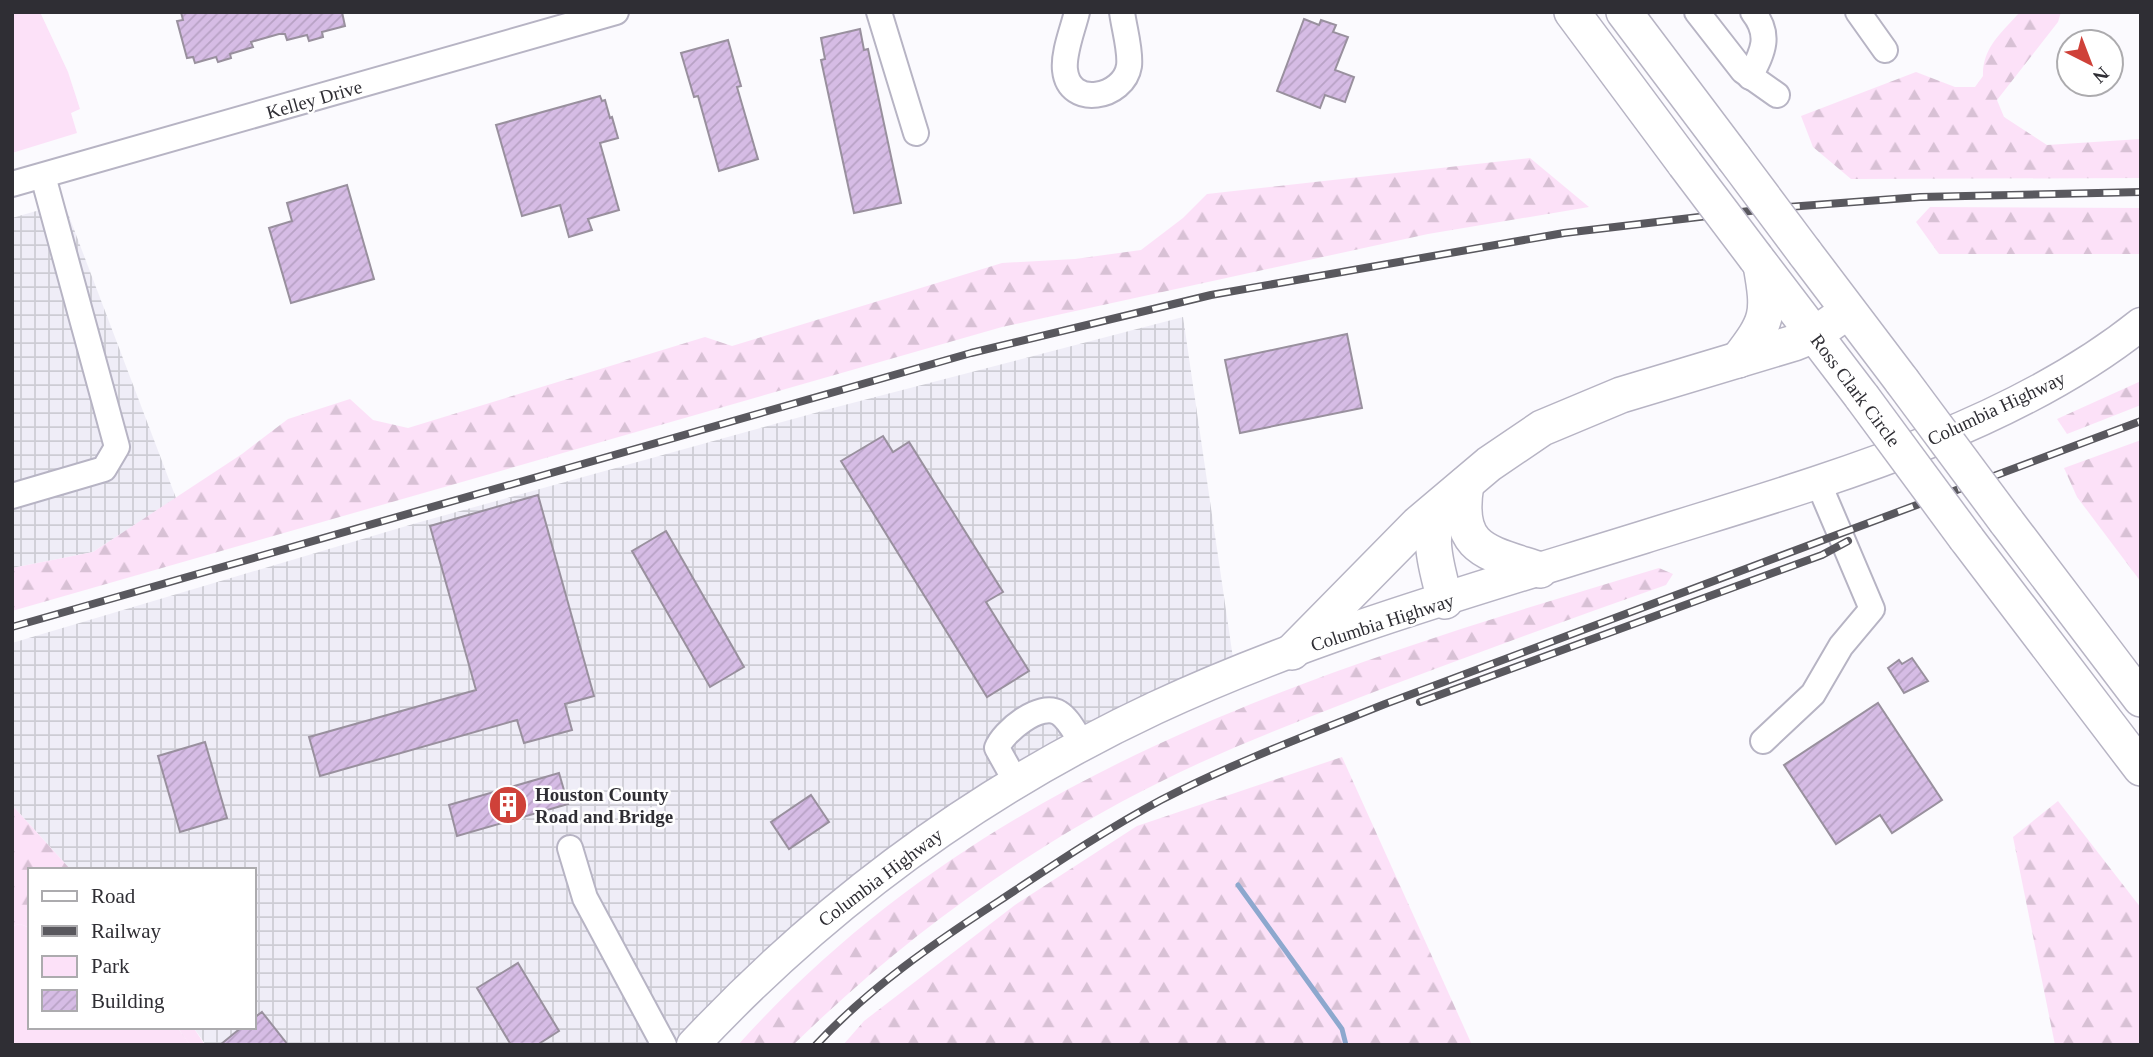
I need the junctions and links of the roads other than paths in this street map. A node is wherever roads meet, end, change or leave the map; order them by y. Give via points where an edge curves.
1 (879, 12) edge
2 (1077, 12) edge
3 (1122, 12) edge
4 (1572, 12) edge
5 (1624, 12) edge
6 (1698, 12) edge
7 (1753, 12) edge
8 (1858, 12) edge
9 (608, 13) edge
10 (1885, 50) dead end
11 (1750, 77) junction
12 (1777, 95) dead end
13 (916, 133) dead end
14 (43, 176) junction
15 (12, 184) edge
16 (1759, 262) junction
17 (1849, 311) junction
18 (2141, 324) edge
19 (1814, 335) junction
20 (1738, 360) junction
21 (1818, 482) junction
22 (1456, 493) junction
23 (12, 495) edge
24 (1540, 570) junction
25 (1445, 601) junction
26 (1292, 652) junction
27 (2141, 699) edge
28 (1762, 741) dead end
29 (1083, 744) junction
30 (2141, 768) edge
31 (1016, 782) junction
32 (570, 848) dead end
33 (664, 1045) edge
34 (693, 1045) edge

1 - 13 street
2 - 3 street via 1065,71 1072,89 1097,96 1122,81 1129,66
4 - 16 highway, Ross Clark Circle, bridge
5 - 17 highway, bridge
6 - 11 street
7 - 11 street via 1766,33 1764,50
8 - 10 street
9 - 14 street, Kelley Drive
11 - 12 street
14 - 15 street, Kelley Drive
14 - 23 street via 117,447 104,469
16 - 19 highway, Ross Clark Circle
16 - 20 highway via 1767,312 1760,331
17 - 19 highway
17 - 27 highway, bridge
18 - 21 main road, Columbia Highway via 2038,393
19 - 20 highway
19 - 30 highway, Ross Clark Circle, bridge
20 - 22 highway via 1579,411 1514,446
21 - 24 main road, Columbia Highway
21 - 28 street via 1872,609 1841,646 1813,694
22 - 24 highway via 1474,541 1485,550
22 - 25 highway via 1436,516 1432,531
22 - 26 highway via 1418,524
24 - 25 main road, Columbia Highway
25 - 26 main road, Columbia Highway
26 - 29 main road, Columbia Highway via 1156,708
29 - 31 main road, Columbia Highway
29 - 31 street via 1062,715 1051,709 1038,712 1002,735 997,748
31 - 34 main road, Columbia Highway via 894,862 844,901 766,969
32 - 33 street via 585,898

